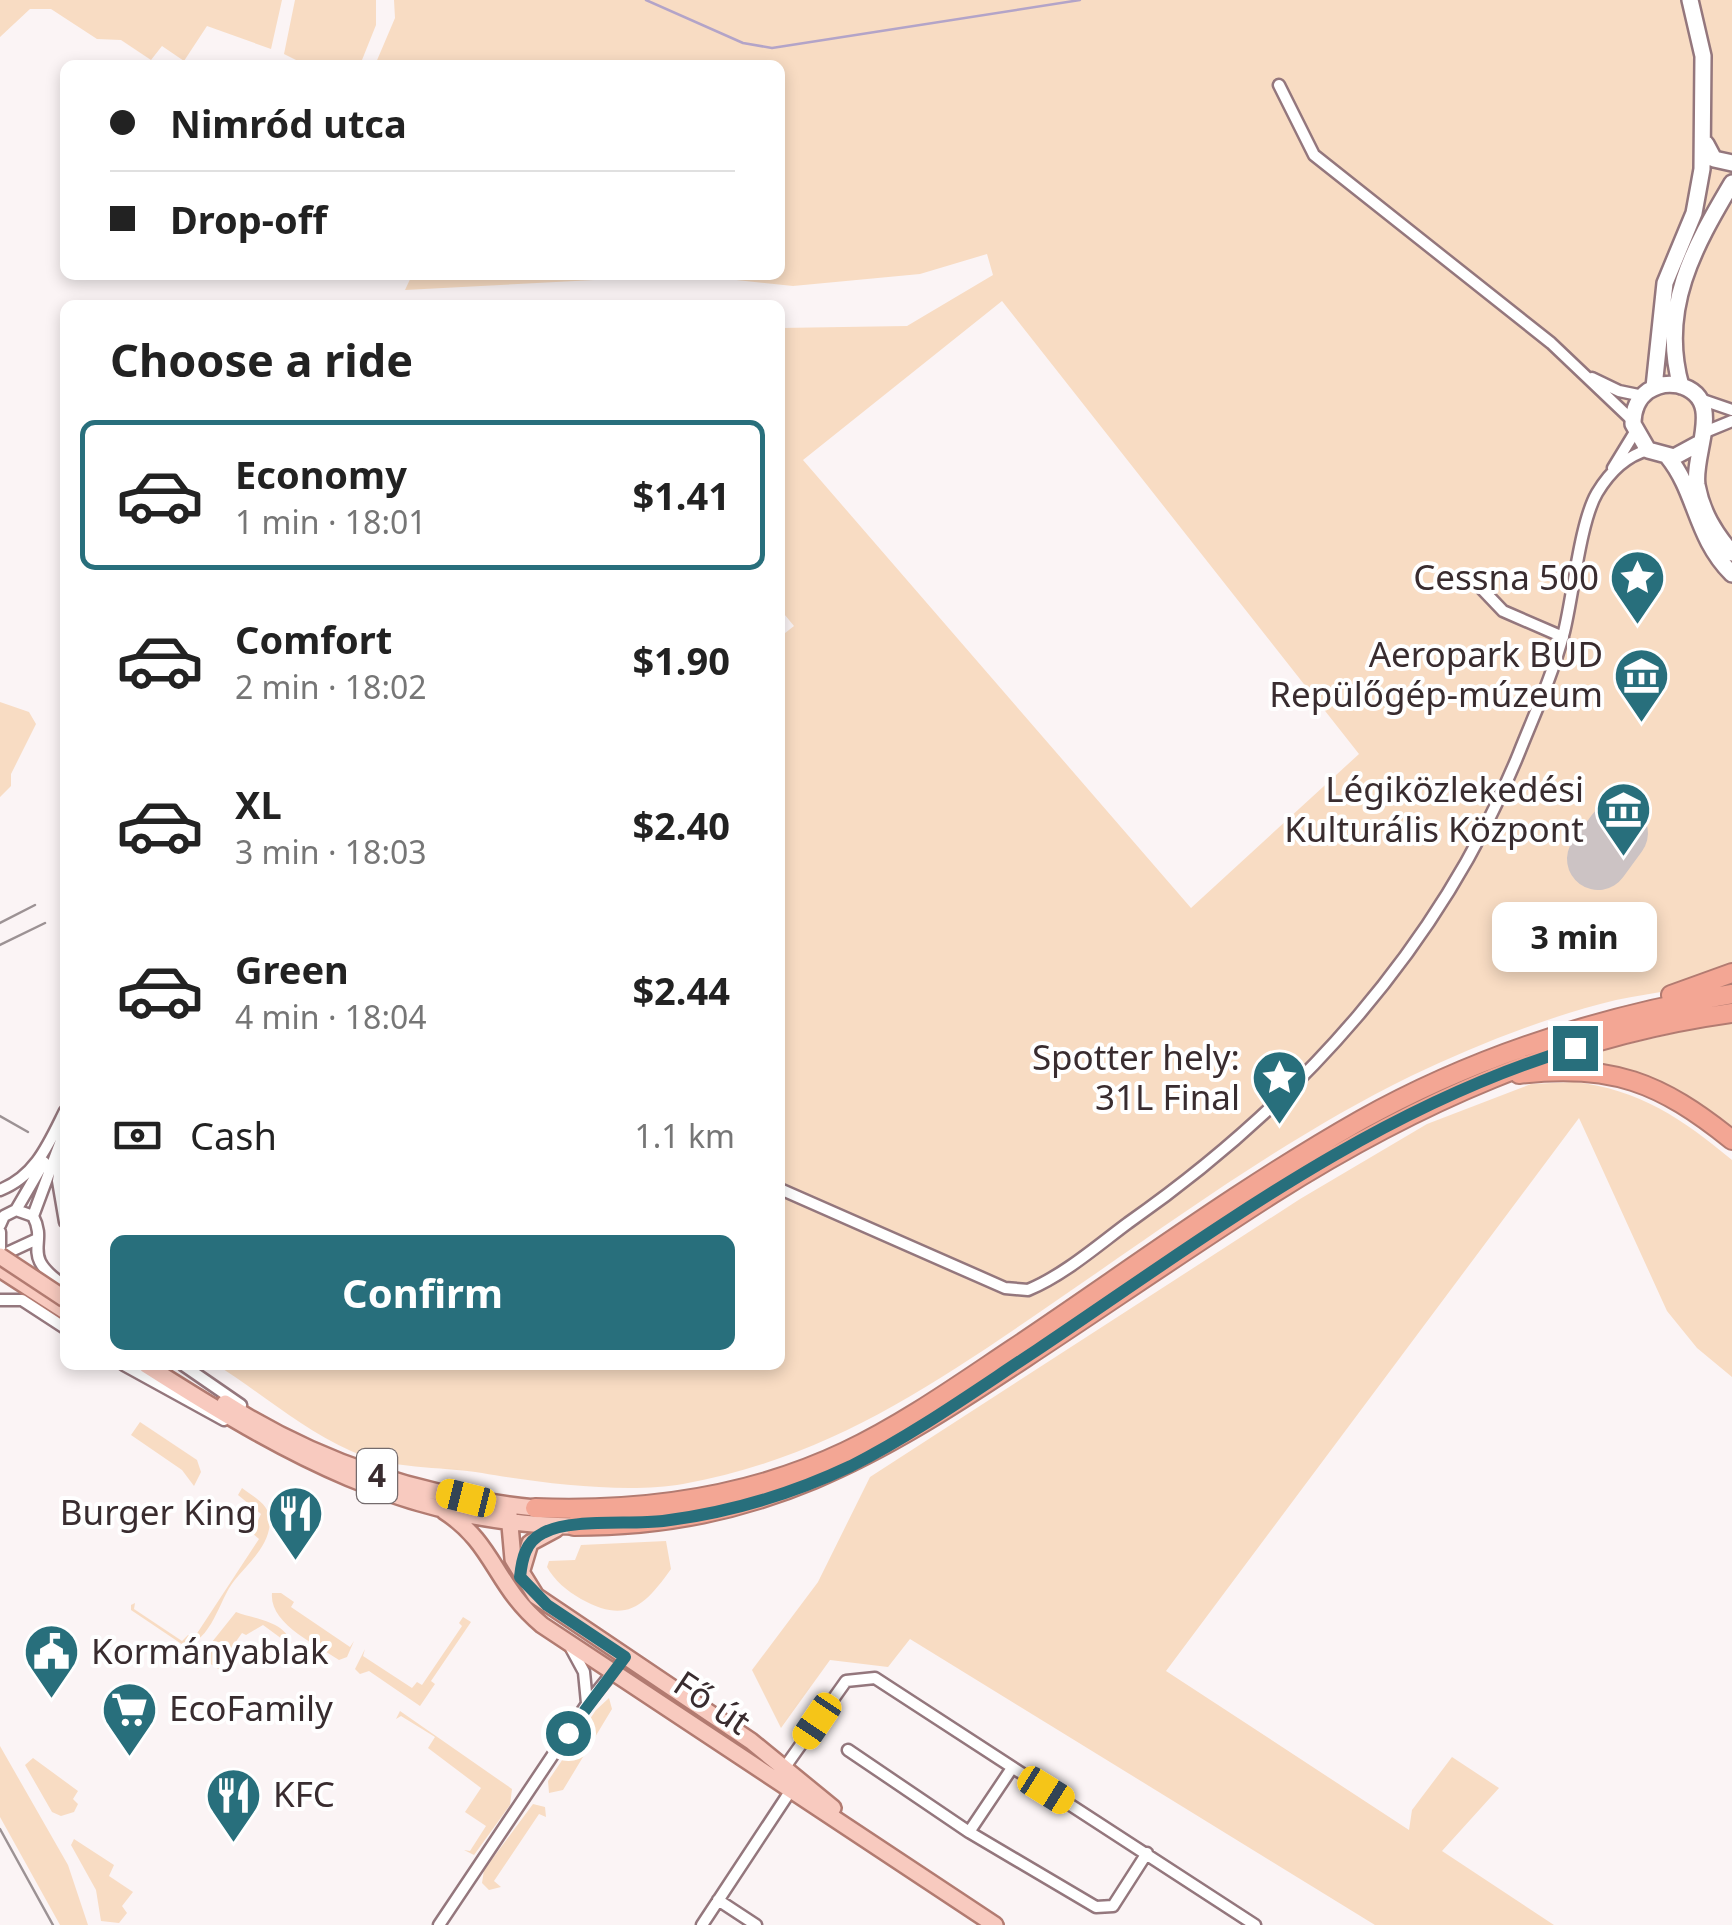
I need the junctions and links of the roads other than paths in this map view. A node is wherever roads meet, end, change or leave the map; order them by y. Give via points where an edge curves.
1 (1690, 0) edge
2 (1279, 85) dead end
3 (1705, 140) junction
4 (1732, 163) edge
5 (1732, 183) edge
6 (1582, 373) junction
7 (1681, 386) junction
8 (1648, 392) junction
9 (1700, 399) junction
10 (1732, 410) edge
11 (1732, 422) edge
12 (1634, 427) junction
13 (1701, 438) junction
14 (1648, 450) junction
15 (1668, 457) junction
16 (1608, 478) junction
17 (1732, 552) edge
18 (1732, 574) edge
19 (1482, 589) dead end
20 (1563, 637) junction
21 (1732, 974) edge
22 (1732, 994) edge
23 (1732, 1012) edge
24 (1624, 1015) junction
25 (1488, 1078) junction
26 (60, 1120) edge
27 (60, 1131) edge
28 (1732, 1140) edge
29 (60, 1144) edge
30 (0, 1190) edge
31 (785, 1191) edge
32 (16, 1210) junction
33 (34, 1216) junction
34 (1, 1236) edge
35 (35, 1240) junction
36 (19, 1248) junction
37 (0, 1267) edge
38 (60, 1282) edge
39 (60, 1294) edge
40 (0, 1300) edge
41 (60, 1309) edge
42 (60, 1325) edge
43 (133, 1370) edge
44 (154, 1370) edge
45 (174, 1370) edge
46 (190, 1370) edge
47 (274, 1431) junction
48 (253, 1433) junction
49 (486, 1502) junction
50 (535, 1508) junction
51 (444, 1511) junction
52 (508, 1519) junction
53 (574, 1526) junction
54 (520, 1577) junction
55 (505, 1587) junction
56 (566, 1641) junction
57 (625, 1657) junction
58 (612, 1672) junction
59 (587, 1704) junction
60 (848, 1750) dead end
61 (749, 1764) junction
62 (785, 1767) junction
63 (1012, 1768) junction
64 (791, 1790) junction
65 (969, 1832) junction
66 (884, 1851) junction
67 (1147, 1853) junction
68 (718, 1900) junction
69 (439, 1925) edge
70 (702, 1925) edge
71 (756, 1925) edge
72 (995, 1925) edge
73 (1256, 1925) edge

1 - 3 street via 1703,56
2 - 6 street via 1314,155
3 - 4 street via 1714,159
3 - 8 street via 1694,213 1665,283
5 - 7 street via 1695,245 1680,287 1674,347
6 - 8 street via 1618,392
6 - 12 street
7 - 8 street
7 - 9 street
8 - 12 street
9 - 10 street
9 - 13 street via 1706,418
11 - 13 street
12 - 14 street
12 - 16 street
13 - 15 street via 1684,454
13 - 17 street via 1700,499
14 - 15 street
14 - 16 street
15 - 18 street via 1703,535
16 - 20 street via 1593,502
19 - 20 street via 1503,612
20 - 31 street via 1493,811 1412,947 1320,1061 1157,1204 1036,1286 1015,1290
21 - 24 highway
22 - 24 highway
23 - 25 highway via 1602,1039
24 - 50 highway via 1496,1056 1362,1120 923,1408 845,1452 688,1501 637,1509
25 - 28 highway via 1558,1069 1624,1076 1672,1096
25 - 53 highway via 1319,1165 931,1420 849,1466 736,1508 665,1521
26 - 30 street via 27,1174
27 - 32 street
29 - 33 street
32 - 33 street
32 - 34 street
33 - 35 street
34 - 36 street
34 - 39 main road, bridge
35 - 36 street
35 - 38 street via 42,1266
36 - 37 street
37 - 41 main road
40 - 42 street via 22,1300
43 - 48 street
44 - 48 main road, 4
45 - 47 main road, 4
46 - 47 street
47 - 49 main road, 4 via 359,1471
48 - 51 main road, 4 via 358,1484
49 - 50 main road
49 - 52 main road, 4
50 - 52 main road
51 - 52 main road
51 - 55 main road, 4 via 480,1538
52 - 53 main road
52 - 54 main road
52 - 55 main road via 495,1545
53 - 54 main road via 542,1533 530,1543
54 - 57 main road, 4 via 547,1605
55 - 56 main road, Fő út / 4
56 - 58 main road, Fő út / 4
56 - 59 street via 584,1672
57 - 58 street
57 - 62 main road, 4
58 - 59 street
58 - 61 main road, Fő út / 4
59 - 69 street
60 - 65 street
61 - 62 main road
61 - 64 main road, Fő út / 4
62 - 63 street via 838,1690 864,1676
62 - 66 main road, 4
63 - 65 street
63 - 67 street
64 - 66 main road, Fő út / 4
64 - 68 street
65 - 67 street via 1106,1909
66 - 72 main road, Fő út / 4
67 - 73 street
68 - 70 street
68 - 71 street

